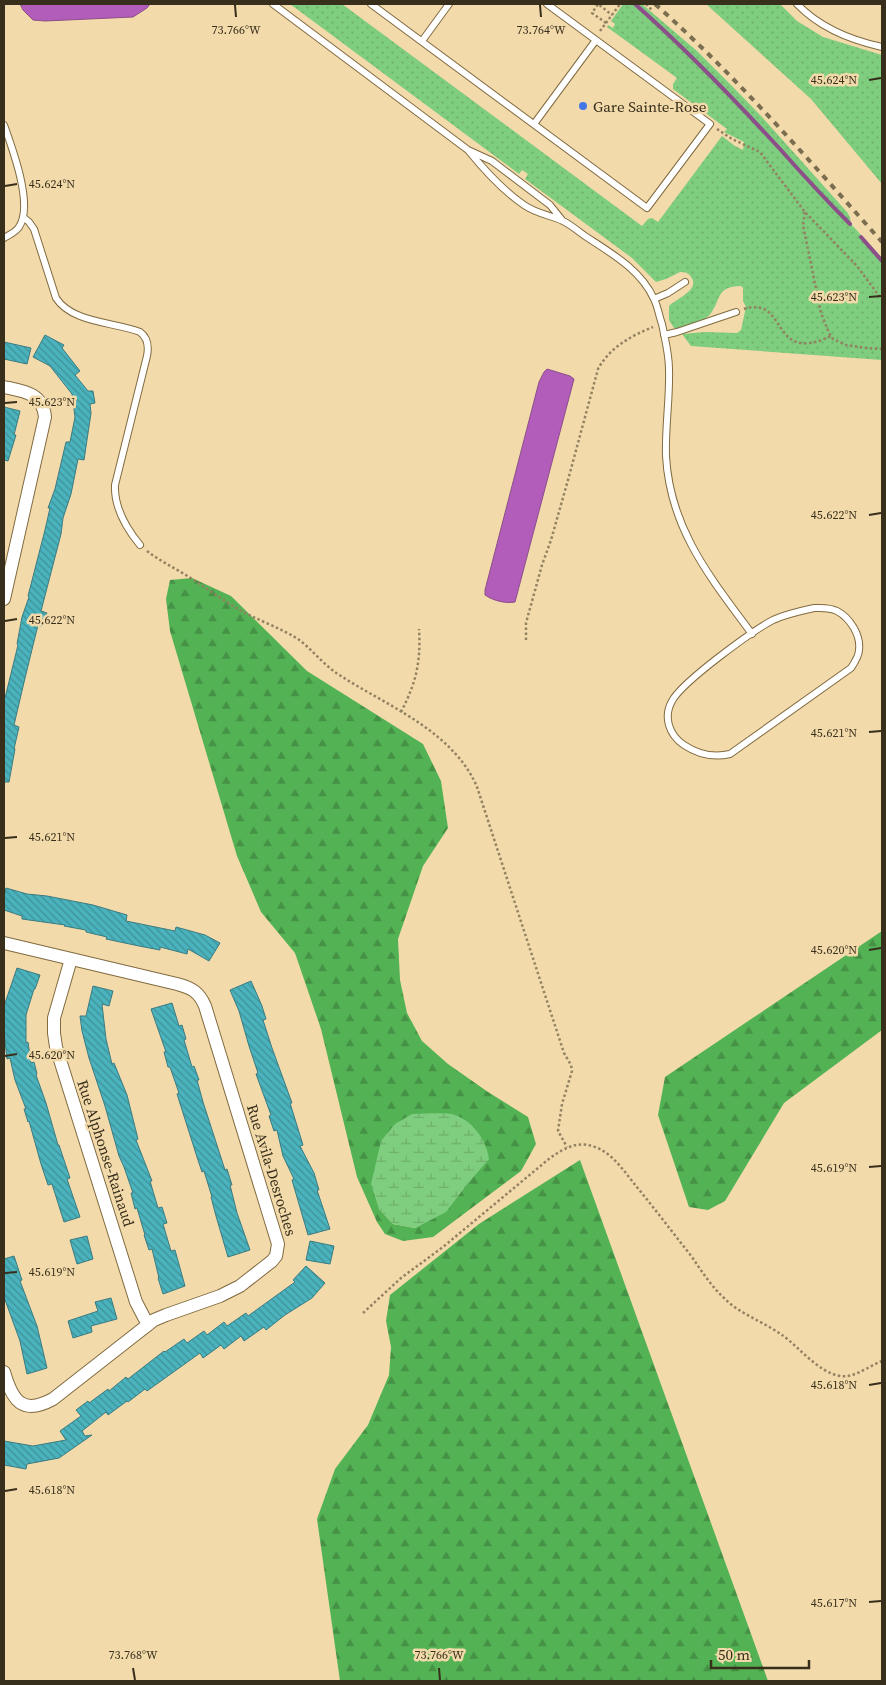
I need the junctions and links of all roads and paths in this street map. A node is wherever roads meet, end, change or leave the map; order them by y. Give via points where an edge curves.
1 (274, 4) edge
2 (371, 4) edge
3 (449, 4) edge
4 (547, 4) edge
5 (620, 4) edge
6 (646, 4) edge
7 (797, 4) edge
8 (653, 11) dead end
9 (612, 14) junction
10 (596, 40) junction
11 (422, 41) junction
12 (882, 47) edge
13 (534, 124) junction
14 (710, 124) junction
15 (4, 125) edge
16 (468, 150) junction
17 (805, 212) junction
18 (23, 217) junction
19 (563, 221) junction
20 (4, 238) edge
21 (685, 282) dead end
22 (654, 299) junction
23 (882, 300) edge
24 (736, 312) joint
25 (662, 324) junction
26 (664, 335) junction
27 (831, 336) junction
28 (882, 349) edge
29 (4, 387) edge
30 (140, 545) joint
31 (4, 599) edge
32 (419, 629) dead end
33 (752, 634) junction
34 (526, 640) dead end
35 (401, 712) junction
36 (4, 943) edge
37 (70, 959) junction
38 (567, 1147) junction
39 (363, 1313) dead end
40 (148, 1325) junction
41 (882, 1361) edge
42 (4, 1372) edge

1 - 16 lane
2 - 11 lane
3 - 11 lane
4 - 10 lane
5 - 9 path
6 - 8 path
7 - 12 lane via 834,32
9 - 9 path via 605,24 592,13 598,4
10 - 13 lane
10 - 14 lane
11 - 13 lane
13 - 14 lane via 647,208
14 - 17 path via 760,152
15 - 18 lane via 21,178
16 - 19 lane via 521,183 550,205
16 - 19 lane via 487,174 524,205
17 - 23 path via 857,266
17 - 27 path via 803,225 821,313
18 - 20 lane via 19,227
18 - 30 lane via 34,229 60,304 76,314 140,332 147,341 148,356 115,485 117,505 123,520
19 - 22 lane via 636,273
21 - 22 lane
22 - 25 lane
24 - 26 lane
24 - 27 path via 752,307 764,308 784,333 799,342 808,344
25 - 26 lane
25 - 34 path via 632,336 603,358 598,369 526,623
26 - 33 lane via 669,368 666,458 678,518 698,558
27 - 28 path via 846,345
29 - 31 street via 35,396 46,417
30 - 35 path via 231,605 297,639 339,675
32 - 35 path via 418,668
33 - 33 lane via 794,612 826,608 837,611 851,624 859,638 860,649 851,668 730,754 719,757 694,751 675,738 668,727 672,701 691,680
35 - 38 path via 448,746 472,774 477,787 571,1065 571,1078 558,1125
36 - 37 street, Rue Avila-Desroches
37 - 40 street, Rue Alphonse-Rainaud via 54,1018 56,1047 136,1302
37 - 40 street, Rue Avila-Desroches via 188,987 201,997 278,1239 274,1258 245,1282 220,1296 166,1315
38 - 39 path via 401,1278
38 - 41 path via 592,1146 614,1160 726,1300 784,1336 819,1367 843,1377
40 - 42 street, Rue Avila-Desroches via 43,1404 27,1405 16,1399 10,1392

